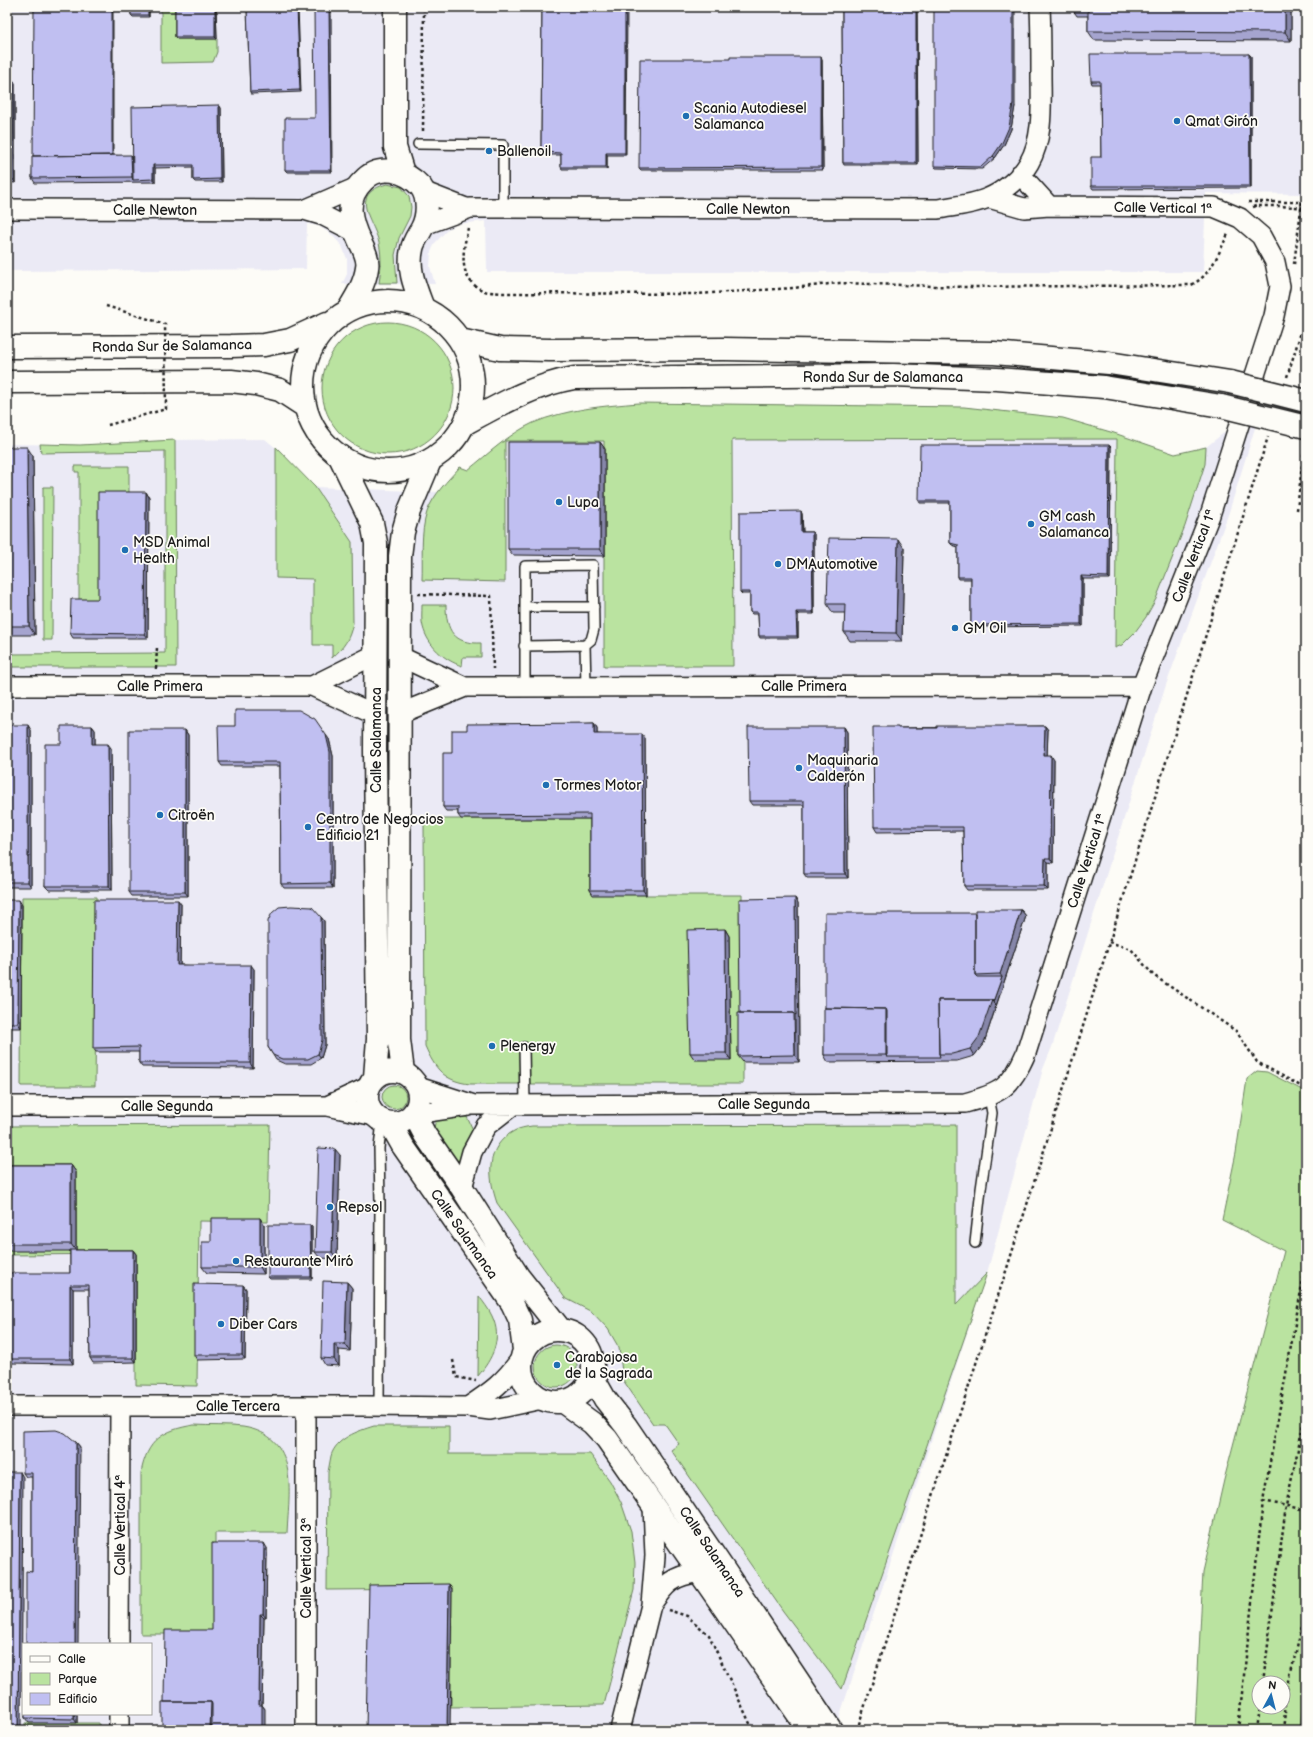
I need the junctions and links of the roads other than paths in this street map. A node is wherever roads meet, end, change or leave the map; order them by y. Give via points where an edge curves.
1 (382, 7) edge
2 (395, 7) edge
3 (1040, 7) edge
4 (421, 144) road end
5 (374, 172) junction
6 (403, 173) junction
7 (1020, 174) junction
8 (355, 188) junction
9 (425, 192) junction
10 (989, 198) junction
11 (1049, 206) junction
12 (468, 208) junction
13 (7, 209) edge
14 (503, 209) junction
15 (304, 210) junction
16 (424, 225) junction
17 (355, 232) junction
18 (423, 308) junction
19 (341, 315) junction
20 (460, 340) junction
21 (7, 347) edge
22 (7, 382) edge
23 (1306, 400) edge
24 (303, 406) junction
25 (466, 423) junction
26 (1306, 427) edge
27 (341, 458) junction
28 (430, 461) junction
29 (594, 606) junction
30 (525, 607) junction
31 (585, 645) junction
32 (524, 646) junction
33 (376, 654) junction
34 (399, 656) junction
35 (7, 686) edge
36 (312, 686) junction
37 (586, 686) junction
38 (1142, 686) junction
39 (465, 687) junction
40 (525, 687) junction
41 (399, 714) junction
42 (376, 715) junction
43 (524, 1047) dead end
44 (411, 1080) junction
45 (372, 1082) junction
46 (1010, 1082) joint
47 (989, 1097) junction
48 (519, 1104) junction
49 (474, 1105) junction
50 (7, 1106) edge
51 (328, 1106) junction
52 (414, 1114) junction
53 (382, 1120) junction
54 (462, 1188) junction
55 (975, 1243) dead end
56 (560, 1329) junction
57 (522, 1355) junction
58 (592, 1376) junction
59 (552, 1400) junction
60 (7, 1406) edge
61 (120, 1406) junction
62 (306, 1406) junction
63 (379, 1406) junction
64 (468, 1407) junction
65 (652, 1505) junction
66 (700, 1572) junction
67 (660, 1607) junction
68 (119, 1643) edge
69 (119, 1715) edge
70 (817, 1726) edge
71 (119, 1730) edge
72 (306, 1730) edge
73 (620, 1730) edge

1 - 5 main road via 382,143 380,158
2 - 6 main road via 395,147
3 - 7 street, Calle Newton via 1041,110 1037,142 1029,163
4 - 14 lane via 503,145
5 - 6 main road via 387,170
5 - 8 main road
6 - 9 main road
7 - 10 street, Calle Newton via 1008,186
7 - 11 street
8 - 15 street, Calle Newton
8 - 17 main road via 349,207
9 - 12 street, Calle Newton
9 - 16 main road via 427,204
10 - 11 street, Calle Vertical 1ª via 1024,208
10 - 14 street, Calle Newton via 938,209
11 - 38 street, Calle Vertical 1ª via 1214,207 1243,210 1275,262 1280,286 1274,316 1210,515
12 - 14 street, Calle Newton
12 - 16 street, Calle Newton
13 - 15 street, Calle Newton
15 - 17 street, Calle Newton via 324,216
16 - 18 main road via 412,249 411,262 412,278
17 - 19 main road via 366,254 368,267 360,290
18 - 19 main road, Ronda Sur de Salamanca via 405,302 386,300 367,303
18 - 20 main road, Ronda Sur de Salamanca via 444,321
19 - 21 main road, Ronda Sur de Salamanca via 290,340 264,345
19 - 24 main road, Ronda Sur de Salamanca via 312,345 302,374
20 - 23 main road, Ronda Sur de Salamanca, bridge via 500,349 994,353 1109,363 1230,382
20 - 25 main road, Ronda Sur de Salamanca via 472,366 474,395
22 - 24 main road via 231,381 280,390
24 - 27 main road, Ronda Sur de Salamanca via 311,426 324,444
25 - 26 main road, Ronda Sur de Salamanca, bridge via 517,395 554,381 574,378 893,375 1104,387 1221,406
25 - 28 main road, Ronda Sur de Salamanca via 451,445
27 - 28 main road, Ronda Sur de Salamanca via 370,470 401,471
27 - 33 main road, Calle Salamanca via 372,522 376,543
28 - 34 main road, Calle Salamanca via 402,532
29 - 30 lane
29 - 30 lane via 593,565 525,566
29 - 31 lane via 592,640
30 - 32 lane
31 - 32 lane
31 - 37 lane
32 - 40 lane
33 - 36 street, Calle Primera
33 - 42 main road, Calle Salamanca
34 - 39 street, Calle Primera
34 - 41 main road, Calle Salamanca
35 - 36 street, Calle Primera
36 - 42 street, Calle Primera
37 - 38 street, Calle Primera
37 - 40 street, Calle Primera
38 - 46 street, Calle Vertical 1ª via 1026,1053
39 - 40 street, Calle Primera
39 - 41 street, Calle Primera
41 - 44 main road, Calle Salamanca via 399,1040
42 - 45 main road, Calle Salamanca via 378,1039
43 - 48 lane
44 - 45 main road via 388,1070
44 - 49 street, Calle Segunda
44 - 52 main road via 419,1100
45 - 51 street, Calle Segunda
45 - 53 main road via 367,1102
46 - 47 street, Calle Segunda
47 - 48 street, Calle Segunda via 966,1103
47 - 55 lane via 992,1113
48 - 49 street, Calle Segunda
48 - 54 street via 486,1126 472,1152
49 - 52 street, Calle Segunda
50 - 51 street, Calle Segunda
51 - 53 street, Calle Segunda
52 - 53 main road via 403,1121
52 - 54 main road, Calle Salamanca via 425,1135
53 - 57 main road, Calle Salamanca via 403,1146 512,1303 520,1320
53 - 63 lane via 379,1148
54 - 56 main road, Calle Salamanca via 518,1276
56 - 57 main road via 535,1336
56 - 58 main road via 575,1334 586,1345 592,1360
57 - 59 main road via 522,1379 531,1391
57 - 64 street via 506,1380
58 - 59 main road via 578,1395
58 - 70 main road, Calle Salamanca via 605,1399 720,1564
59 - 64 street, Calle Tercera via 490,1410
59 - 65 main road, Calle Salamanca via 592,1423 607,1439
60 - 61 street, Calle Tercera
61 - 62 street, Calle Tercera
61 - 68 street, Calle Vertical 4ª
62 - 63 street, Calle Tercera
62 - 72 street, Calle Vertical 3ª
63 - 64 street, Calle Tercera
65 - 66 main road, Calle Salamanca
65 - 67 street
66 - 67 street via 681,1575 663,1588
66 - 70 main road, Calle Salamanca
67 - 73 street
69 - 71 street

